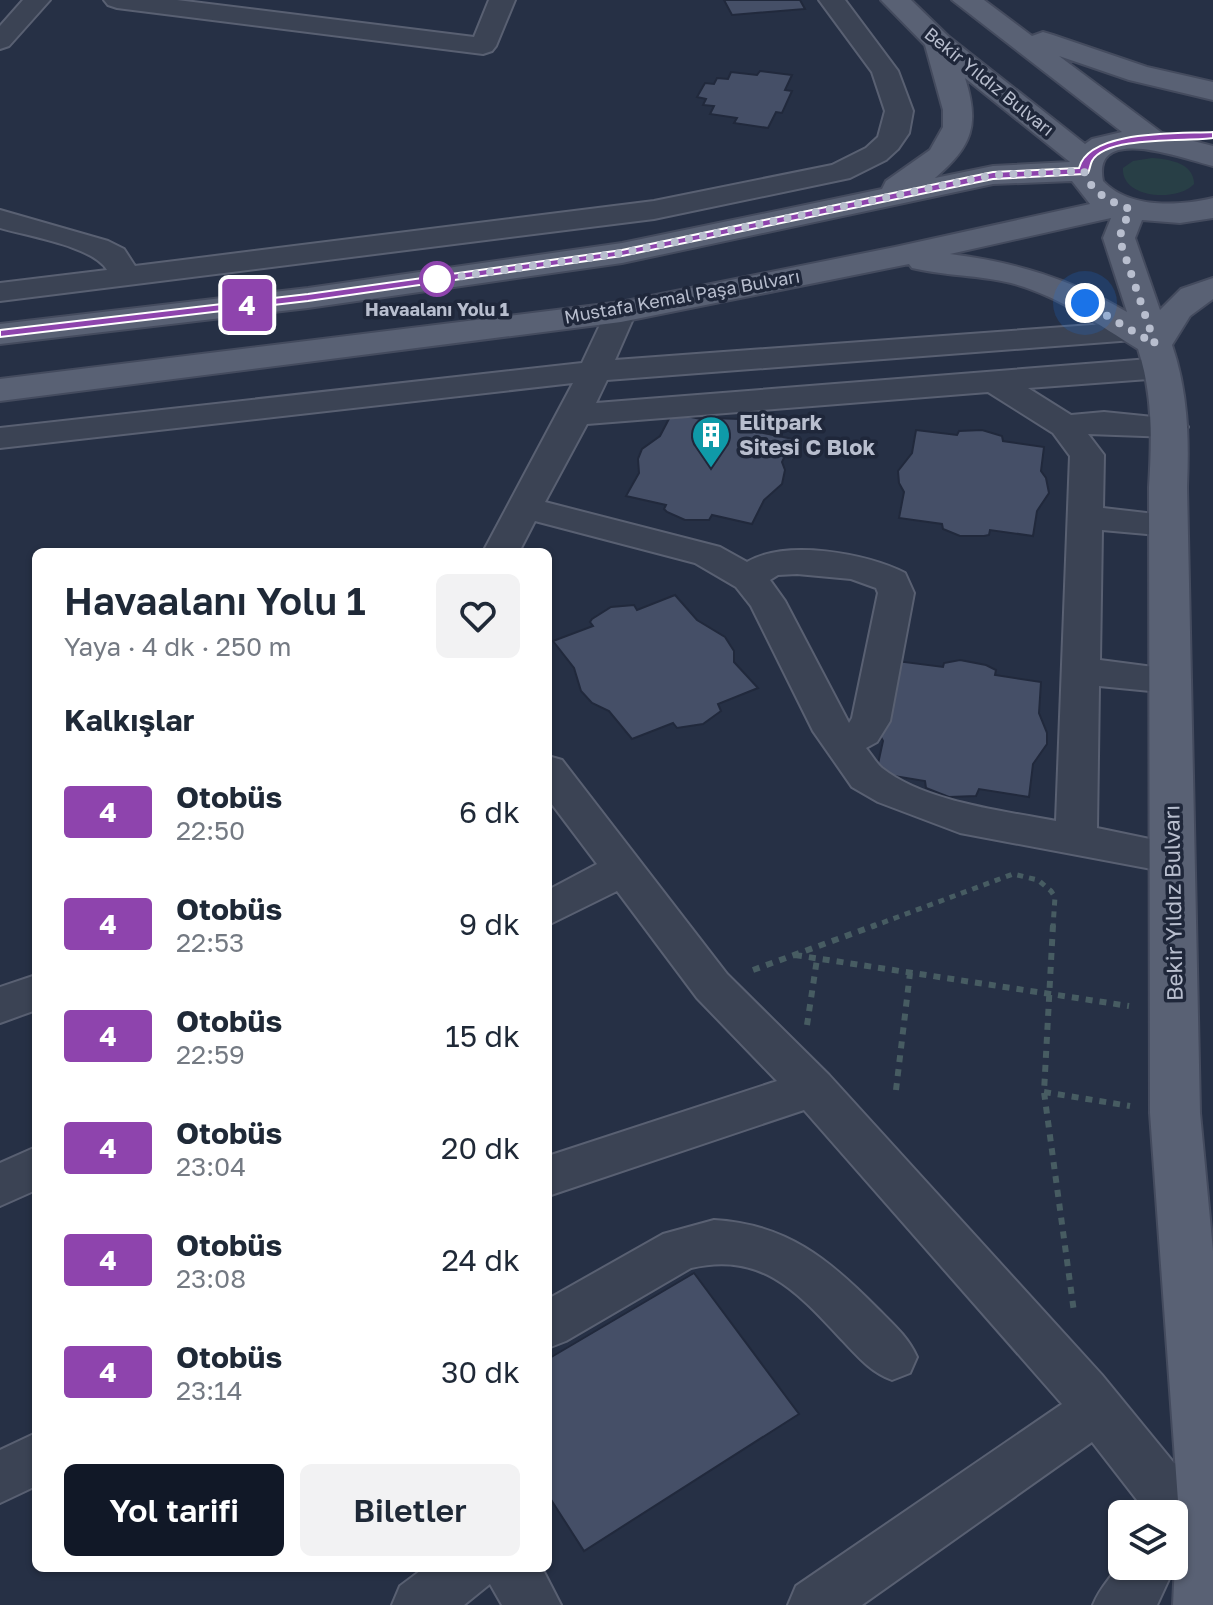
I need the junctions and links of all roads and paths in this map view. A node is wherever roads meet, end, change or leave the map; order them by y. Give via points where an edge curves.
1 (37, 0) edge
2 (117, 0) edge
3 (502, 0) edge
4 (832, 0) edge
5 (895, 0) edge
6 (966, 0) edge
7 (1002, 27) junction
8 (0, 41) edge
9 (938, 42) junction
10 (1213, 91) edge
11 (1213, 136) edge
12 (1159, 140) junction
13 (1213, 157) edge
14 (1085, 166) junction
15 (874, 200) junction
16 (1126, 207) junction
17 (1213, 208) edge
18 (0, 219) edge
19 (895, 257) junction
20 (127, 278) junction
21 (1213, 288) edge
22 (0, 292) edge
23 (621, 312) junction
24 (0, 334) edge
25 (1150, 348) junction
26 (595, 371) junction
27 (994, 381) junction
28 (0, 390) edge
29 (575, 415) junction
30 (1065, 426) junction
31 (1171, 427) junction
32 (0, 438) edge
33 (525, 508) junction
34 (1085, 518) junction
35 (1169, 525) junction
36 (503, 548) edge
37 (749, 579) junction
38 (1080, 671) junction
39 (1171, 680) junction
40 (843, 744) junction
41 (552, 775) edge
42 (1076, 841) junction
43 (1173, 858) junction
44 (624, 869) junction
45 (552, 907) edge
46 (817, 959) junction
47 (910, 973) junction
48 (32, 993) edge
49 (1050, 994) junction
50 (0, 1005) edge
51 (1174, 1013) junction
52 (805, 1037) dead end
53 (813, 1088) junction
54 (896, 1090) dead end
55 (1044, 1092) junction
56 (1175, 1113) junction
57 (32, 1169) edge
58 (552, 1175) edge
59 (0, 1186) edge
60 (1074, 1313) dead end
61 (552, 1323) edge
62 (892, 1357) dead end
63 (1097, 1409) junction
64 (32, 1460) edge
65 (0, 1478) edge
66 (1156, 1498) edge
67 (1207, 1501) junction
68 (464, 1572) edge
69 (513, 1572) edge
70 (1140, 1580) edge
71 (419, 1605) edge
72 (534, 1605) edge
73 (815, 1605) edge
74 (1120, 1605) edge
75 (1203, 1605) edge

1 - 8 street
2 - 3 street via 483,46
4 - 20 street via 885,71 899,111 888,143 840,172 654,210
5 - 9 main road, Bekir Yıldız Bulvarı
6 - 7 main road
7 - 10 main road via 1139,74
7 - 12 main road
9 - 14 main road, Bekir Yıldız Bulvarı
9 - 15 main road via 959,102 953,140 935,162
11 - 12 main road
12 - 13 main road
12 - 14 main road via 1108,145
14 - 15 main road via 993,175
14 - 16 main road, Bekir Yıldız Bulvarı via 1097,192
15 - 24 main road via 622,253 308,298
16 - 17 main road via 1173,215
16 - 19 main road, Mustafa Kemal Paşa Bulvarı
16 - 25 main road, Bekir Yıldız Bulvarı via 1119,238
18 - 20 street via 98,247 113,255
19 - 23 main road, Mustafa Kemal Paşa Bulvarı
19 - 25 main road via 1032,279 1068,293
20 - 22 street
21 - 25 main road via 1182,301
23 - 26 street
23 - 28 main road, Mustafa Kemal Paşa Bulvarı
25 - 26 street
25 - 27 street
25 - 31 main road, Bekir Yıldız Bulvarı
26 - 29 street
26 - 32 street
27 - 29 street
27 - 30 street
29 - 33 street
30 - 31 street via 1104,422
30 - 34 street via 1087,455
31 - 35 main road, Bekir Yıldız Bulvarı
33 - 36 street
33 - 37 street via 707,555
34 - 35 street
34 - 38 street
35 - 39 main road, Bekir Yıldız Bulvarı
37 - 40 street via 767,601
37 - 40 street via 758,570 785,562 875,572 892,581 896,593 871,721
38 - 39 street
38 - 42 street
39 - 43 main road, Bekir Yıldız Bulvarı
40 - 42 street via 866,777 921,805 1001,828
41 - 44 street
42 - 43 street
43 - 51 main road, Bekir Yıldız Bulvarı
44 - 45 street
44 - 53 street via 712,986
46 - 47 path
46 - 49 path via 794,955 1002,878 1026,875 1040,880 1055,897
46 - 52 path
47 - 49 path
47 - 54 path
48 - 50 street
49 - 51 path
49 - 55 path
51 - 56 main road, Bekir Yıldız Bulvarı
53 - 58 street
53 - 63 street
55 - 56 path
55 - 60 path
56 - 67 main road, Bekir Yıldız Bulvarı
57 - 59 street
61 - 62 street via 680,1249 736,1240 760,1245 801,1269
63 - 66 street
63 - 73 street
64 - 65 street
66 - 67 street
67 - 75 main road, Bekir Yıldız Bulvarı
68 - 71 street
69 - 72 street
70 - 74 street

